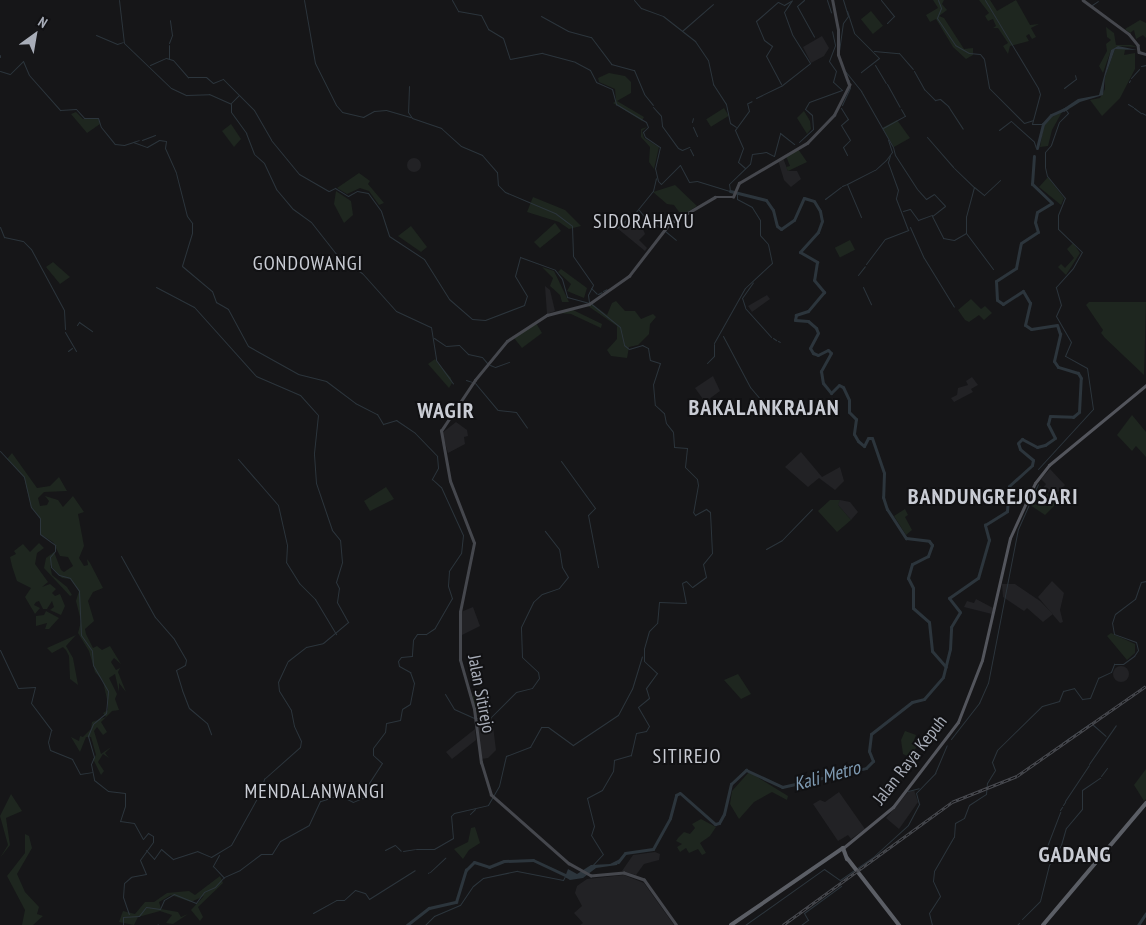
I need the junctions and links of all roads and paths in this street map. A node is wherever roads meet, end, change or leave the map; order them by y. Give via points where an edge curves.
1 (832, 0) edge
2 (1083, 0) edge
3 (1146, 54) edge
4 (1146, 385) edge
5 (1146, 803) edge
6 (843, 848) junction
7 (837, 852) junction
8 (847, 858) junction
9 (676, 925) edge
10 (731, 925) edge
11 (899, 925) edge
12 (1043, 925) edge

1 - 9 main road, Jalan Sitirejo via 838,30 838,55 849,85 839,108 814,136 740,182 731,198 715,197 667,226 630,276 590,303 549,314 507,341 442,430 450,481 474,543 459,618 460,660 476,717 481,762 492,797 564,860 589,875 624,873 642,878
2 - 3 main road via 1128,33 1139,51
4 - 6 main road, Jalan Raya Kepuh via 1049,465 1035,483 1010,538 978,672 954,729 889,811
5 - 12 highway
6 - 7 highway
6 - 8 highway
7 - 8 highway
7 - 10 highway
8 - 11 highway

